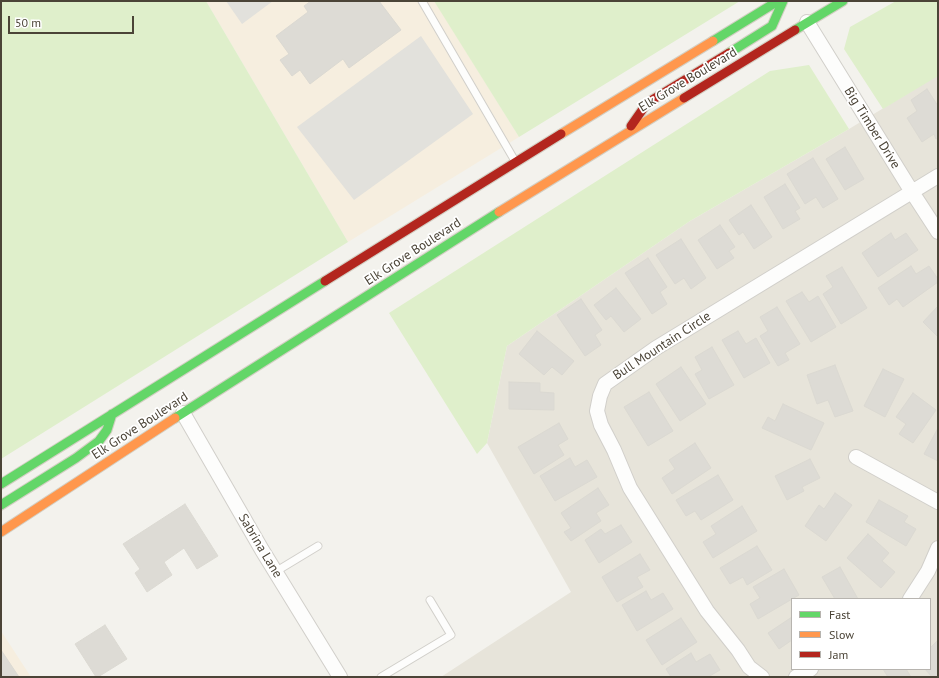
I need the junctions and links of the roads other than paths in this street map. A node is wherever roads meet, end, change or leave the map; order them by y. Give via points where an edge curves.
1 (422, 1) edge
2 (778, 1) edge
3 (784, 1) edge
4 (843, 1) edge
5 (814, 8) dead end
6 (807, 22) junction
7 (628, 132) junction
8 (515, 162) junction
9 (938, 176) edge
10 (912, 192) junction
11 (938, 232) edge
12 (183, 413) junction
13 (112, 414) junction
14 (856, 457) dead end
15 (1, 484) edge
16 (938, 502) edge
17 (1, 505) edge
18 (1, 532) edge
19 (318, 546) dead end
20 (938, 548) edge
21 (275, 572) junction
22 (911, 598) edge
23 (430, 600) dead end
24 (809, 670) edge
25 (340, 677) edge
26 (381, 677) edge
27 (762, 677) edge
28 (796, 677) edge

1 - 8 lane
2 - 8 main road, Elk Grove Boulevard
3 - 7 main road via 772,26 652,100
4 - 6 main road, Elk Grove Boulevard
5 - 6 main road
6 - 7 main road, Elk Grove Boulevard
6 - 10 street, Big Timber Drive
7 - 12 main road, Elk Grove Boulevard
8 - 13 main road, Elk Grove Boulevard
9 - 10 street, Bull Mountain Circle
10 - 11 street, Big Timber Drive
10 - 27 street, Bull Mountain Circle via 650,351 605,384 600,396 597,411 601,426 630,488 707,611 749,667
12 - 18 main road, Elk Grove Boulevard
12 - 21 street, Sabrina Lane
13 - 15 main road, Elk Grove Boulevard
13 - 17 main road via 107,430 99,441
14 - 16 street
19 - 21 lane
20 - 22 street via 928,571
21 - 25 street, Sabrina Lane
23 - 26 lane via 451,635
24 - 28 street

